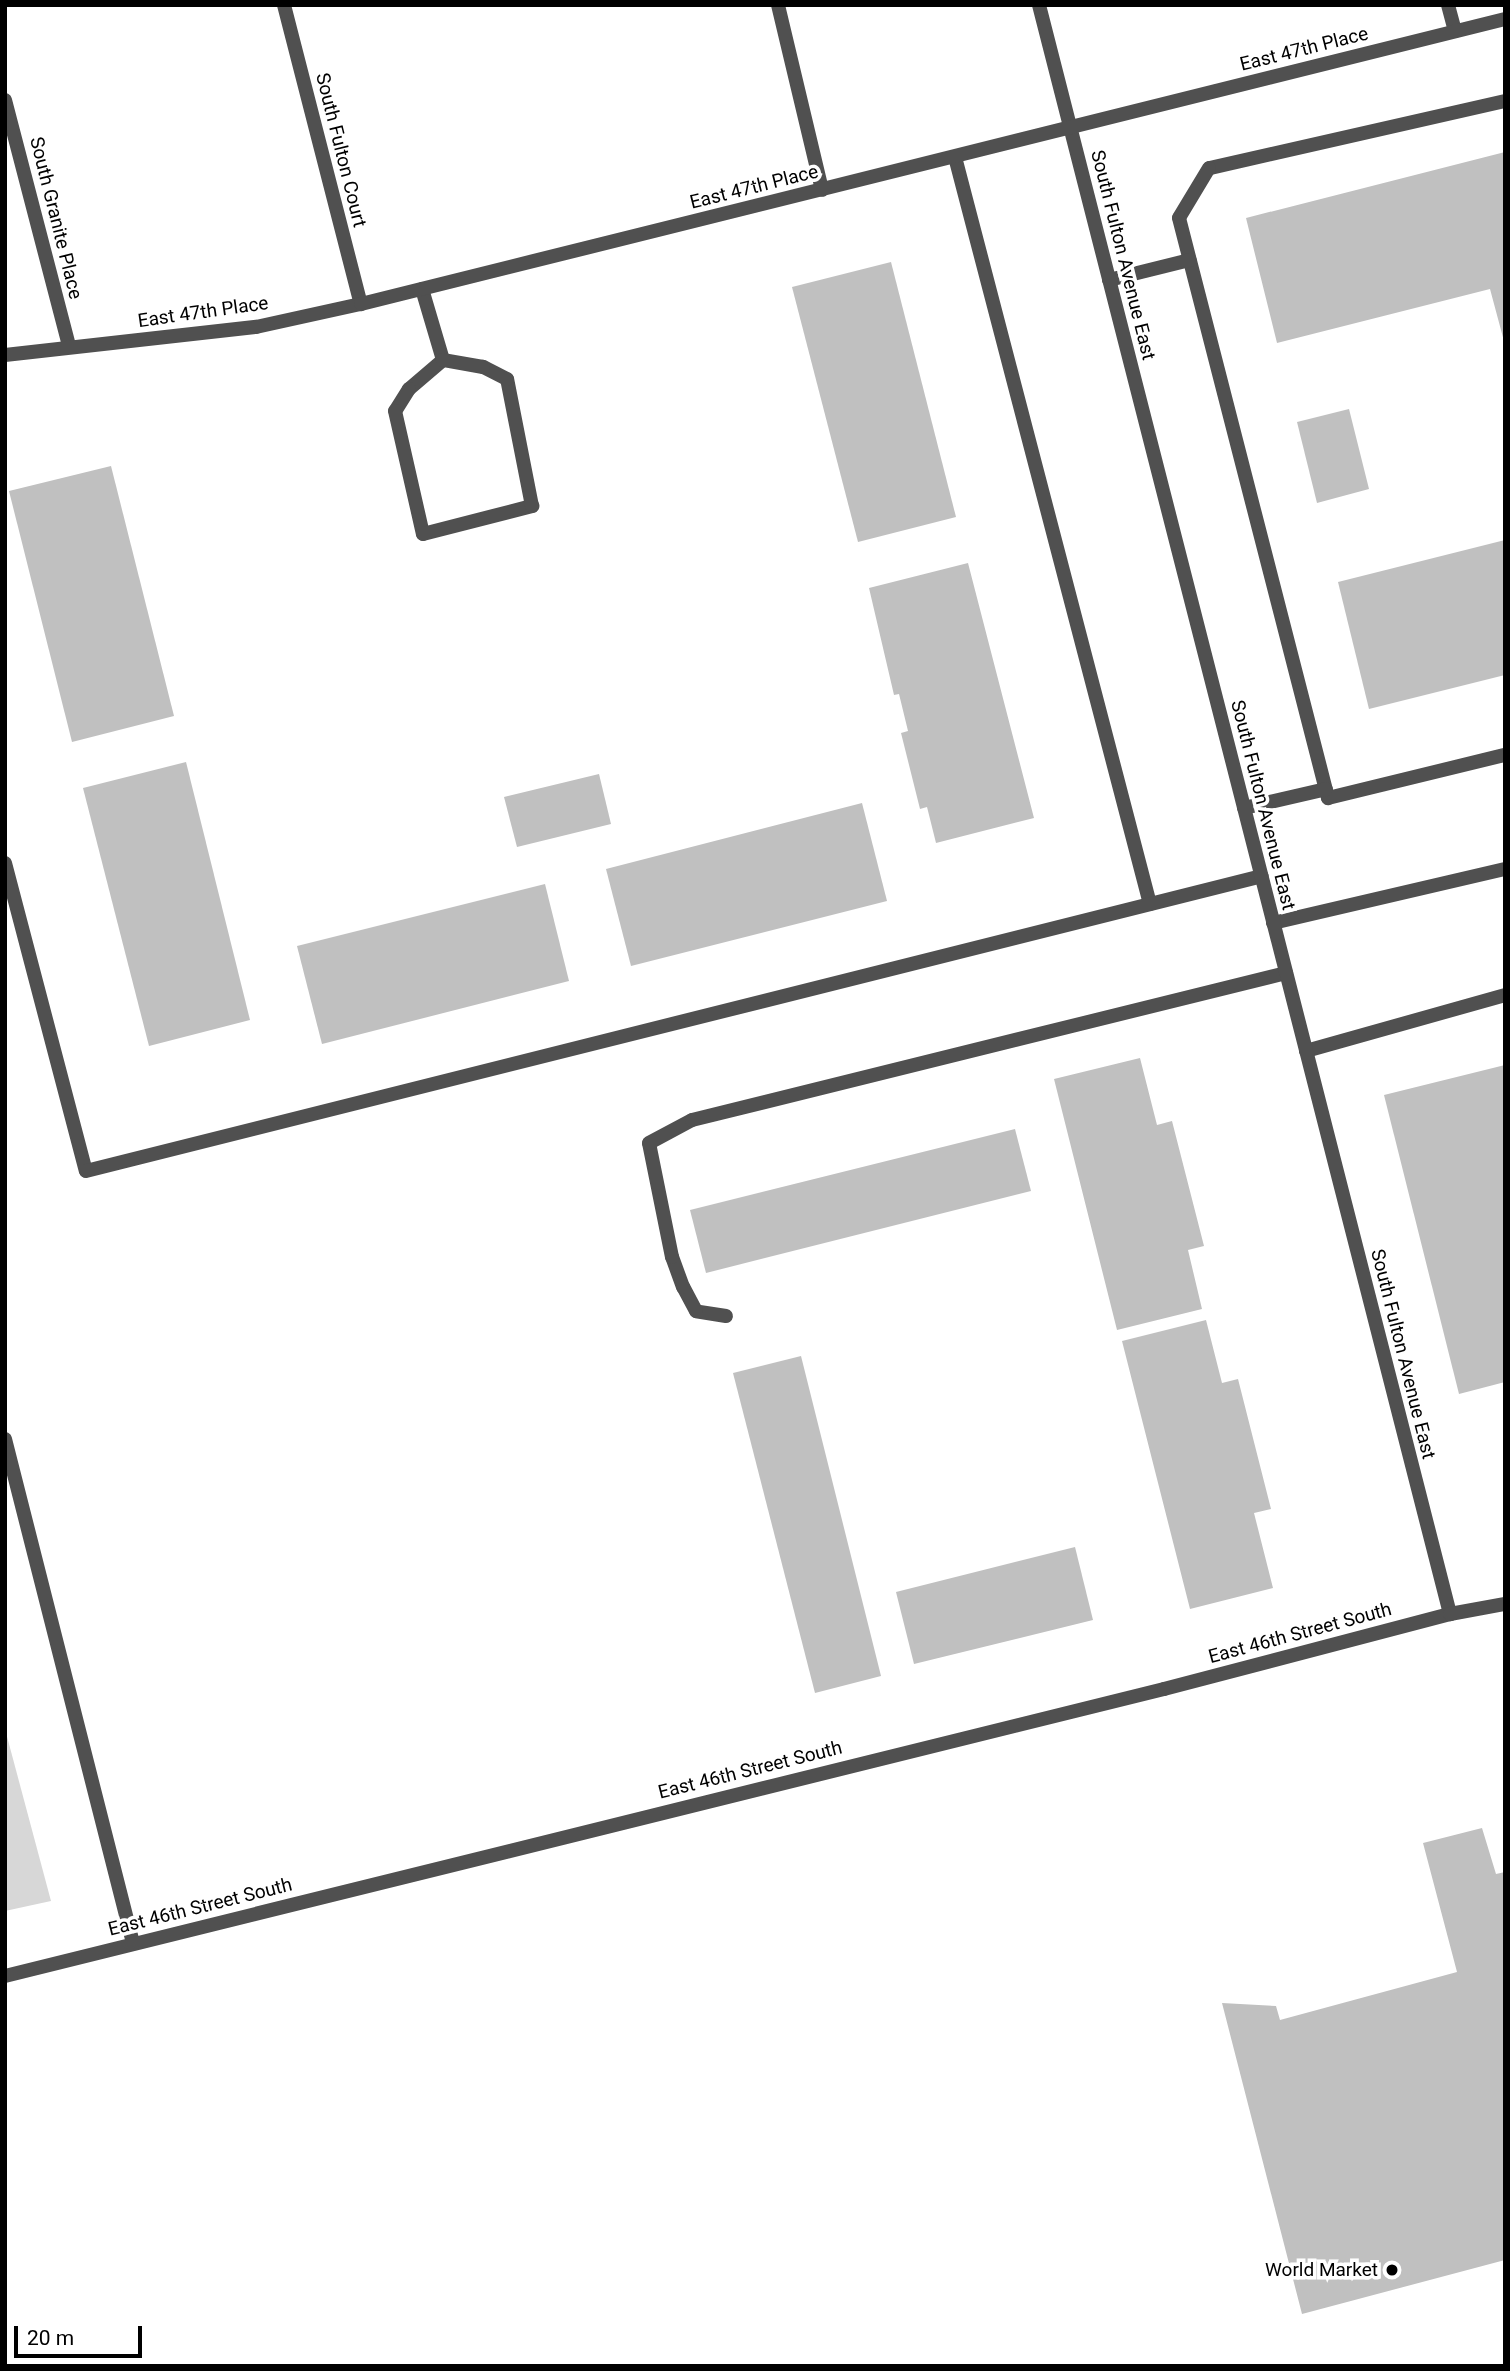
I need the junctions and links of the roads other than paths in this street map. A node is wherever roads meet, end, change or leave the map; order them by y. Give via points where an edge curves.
1 (284, 5) edge
2 (778, 5) edge
3 (1039, 5) edge
4 (1448, 5) edge
5 (1505, 19) edge
6 (1455, 31) junction
7 (5, 100) edge
8 (1505, 101) edge
9 (1070, 126) junction
10 (955, 157) junction
11 (822, 190) junction
12 (1190, 260) junction
13 (1109, 280) junction
14 (422, 289) junction
15 (361, 304) junction
16 (69, 346) junction
17 (5, 355) edge
18 (443, 360) junction
19 (1505, 755) edge
20 (1326, 789) junction
21 (1244, 808) junction
22 (5, 863) edge
23 (1505, 869) edge
24 (1262, 876) junction
25 (1150, 904) junction
26 (1273, 923) junction
27 (1286, 973) junction
28 (1505, 995) edge
29 (1306, 1051) junction
30 (726, 1316) dead end
31 (5, 1439) edge
32 (1505, 1604) edge
33 (1450, 1614) junction
34 (133, 1943) junction
35 (5, 1976) edge

1 - 15 street, South Fulton Court
2 - 11 street
3 - 9 street, South Fulton Avenue East
4 - 6 street
5 - 6 street, East 47th Place
6 - 9 street, East 47th Place
7 - 16 street, South Granite Place
8 - 12 street via 1209,168 1179,218
9 - 10 street, East 47th Place
9 - 13 street, South Fulton Avenue East
10 - 11 street, East 47th Place
10 - 25 street
11 - 14 street, East 47th Place
12 - 13 street
12 - 20 street
13 - 21 street, South Fulton Avenue East
14 - 15 street, East 47th Place
14 - 18 street
15 - 16 street, East 47th Place via 256,327
16 - 17 street, East 47th Place
18 - 18 street via 409,389 394,411 423,534 532,506 507,379 483,367
19 - 20 street via 1328,798
20 - 21 street
21 - 24 street, South Fulton Avenue East
22 - 25 street via 86,1171
23 - 26 street
24 - 25 street
24 - 26 street, South Fulton Avenue East
26 - 27 street, South Fulton Avenue East
27 - 29 street, South Fulton Avenue East
27 - 30 street via 692,1119 649,1143 672,1257 683,1287 695,1311
28 - 29 street
29 - 33 street, South Fulton Avenue East
31 - 34 street
32 - 33 street, East 46th Street South
33 - 34 street, East 46th Street South
34 - 35 street, East 46th Street South

